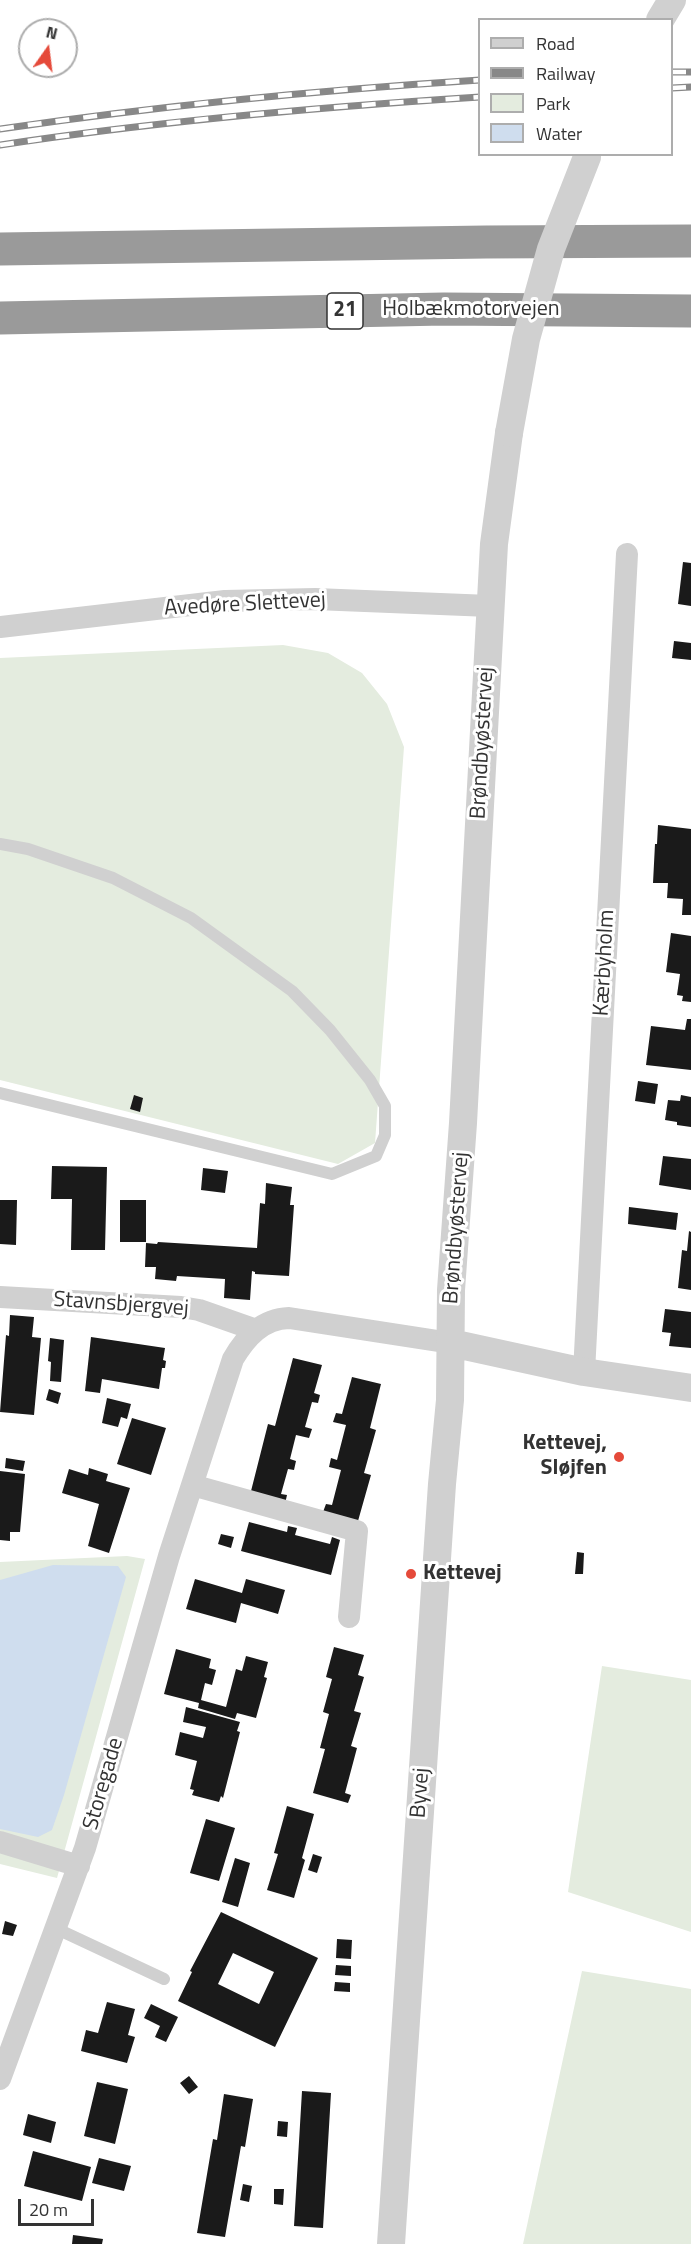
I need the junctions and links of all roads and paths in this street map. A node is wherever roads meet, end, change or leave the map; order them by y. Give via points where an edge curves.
1 (672, 0) edge
2 (661, 18) edge
3 (588, 156) edge
4 (691, 241) edge
5 (0, 249) edge
6 (691, 311) edge
7 (0, 318) edge
8 (627, 554) dead end
9 (490, 606) junction
10 (0, 627) edge
11 (0, 844) edge
12 (0, 1093) edge
13 (0, 1297) edge
14 (256, 1330) junction
15 (451, 1343) junction
16 (584, 1372) junction
17 (691, 1389) edge
18 (192, 1485) junction
19 (349, 1617) dead end
20 (0, 1842) edge
21 (79, 1866) junction
22 (55, 1928) junction
23 (164, 1979) dead end
24 (0, 2079) edge
25 (391, 2244) edge

1 - 2 street
3 - 9 street, Brøndbyøstervej, bridge via 551,249 526,339 494,543
4 - 5 highway
6 - 7 highway, Holbækmotorvejen / 21 via 444,309
8 - 16 street, Kærbyholm
9 - 10 street, Avedøre Slettevej via 315,599 225,601
9 - 15 street, Brøndbyøstervej
11 - 12 lane via 28,849 113,878 191,918 292,991 370,1080 385,1106 385,1135 376,1156 332,1174
13 - 14 street, Stavnsbjergvej via 181,1307
14 - 15 street via 289,1318
14 - 18 street, Storegade via 233,1359
15 - 16 street
15 - 25 street, Byvej
16 - 17 street
18 - 19 street via 357,1531
18 - 21 street, Storegade
20 - 21 street
21 - 22 street, Storegade
22 - 23 lane
22 - 24 street, Storegade

